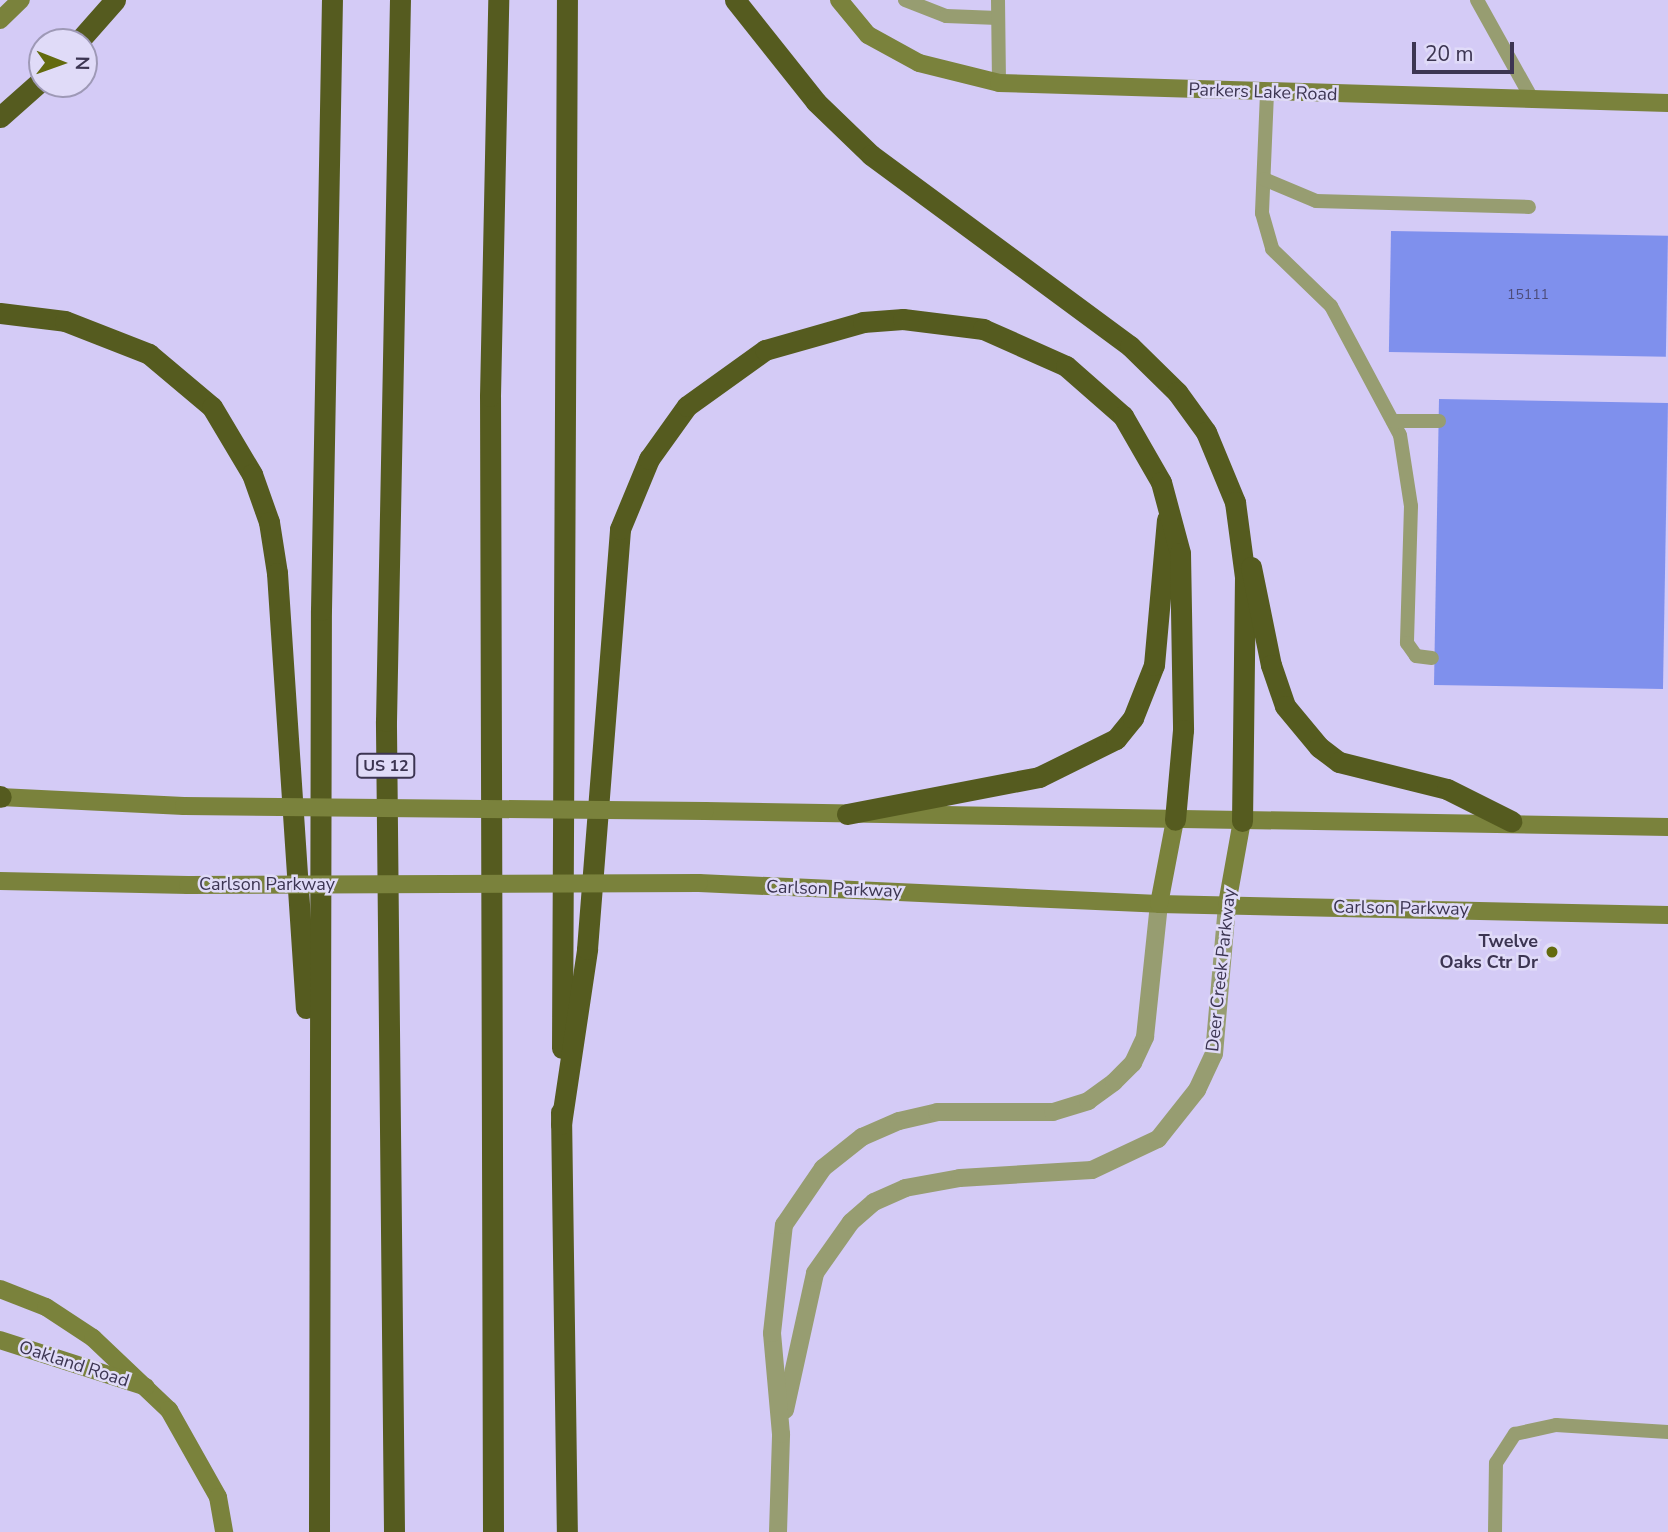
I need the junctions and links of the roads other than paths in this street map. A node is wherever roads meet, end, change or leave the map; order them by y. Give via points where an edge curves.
1 (21, 0) edge
2 (115, 0) edge
3 (332, 0) edge
4 (400, 0) edge
5 (498, 0) edge
6 (567, 0) edge
7 (735, 0) edge
8 (839, 0) edge
9 (905, 0) edge
10 (998, 0) edge
11 (1477, 0) edge
12 (998, 18) junction
13 (0, 20) edge
14 (90, 28) edge
15 (999, 83) junction
16 (28, 92) edge
17 (1267, 93) junction
18 (1531, 97) junction
19 (1668, 103) edge
20 (0, 117) edge
21 (1264, 179) junction
22 (1529, 207) dead end
23 (0, 313) edge
24 (1393, 421) junction
25 (1438, 421) dead end
26 (1169, 504) junction
27 (1239, 524) junction
28 (1432, 658) dead end
29 (0, 797) edge
30 (846, 814) junction
31 (1175, 820) junction
32 (1242, 821) junction
33 (1511, 821) junction
34 (1668, 827) edge
35 (0, 881) edge
36 (1159, 904) junction
37 (1227, 904) junction
38 (1668, 915) edge
39 (561, 1125) junction
40 (317, 1226) junction
41 (0, 1289) edge
42 (0, 1340) edge
43 (149, 1388) junction
44 (1668, 1432) edge
45 (781, 1434) junction
46 (224, 1532) edge
47 (319, 1532) edge
48 (394, 1532) edge
49 (494, 1532) edge
50 (567, 1532) edge
51 (778, 1532) edge
52 (1495, 1532) edge

1 - 13 main road
2 - 14 highway
3 - 40 highway
4 - 48 highway, US 12 via 386,720
5 - 49 highway via 490,396
6 - 39 highway
7 - 27 highway via 809,94 871,155 1130,346 1177,393 1206,432
8 - 15 main road, Parkers Lake Road via 867,35 919,63
9 - 12 lane via 946,16
10 - 12 lane
11 - 18 lane
12 - 15 lane
15 - 17 main road, Parkers Lake Road
16 - 20 highway
17 - 18 main road, Parkers Lake Road
17 - 21 lane
18 - 19 main road, Parkers Lake Road
21 - 22 lane via 1316,201
21 - 24 lane via 1262,213 1272,249 1331,306
23 - 40 highway via 92,329 170,368 233,437 269,522 291,738
24 - 25 lane
24 - 28 lane via 1412,506 1407,643 1416,656
26 - 30 highway via 1154,665 1133,718 1116,739 1039,777
26 - 31 highway via 1184,594 1182,770
26 - 39 highway via 1148,454 1123,416 1092,385 1035,348 983,328 904,319 827,328 737,365 687,406 649,459 620,529 587,949
27 - 32 highway via 1245,577
27 - 33 highway via 1265,616 1270,665 1300,728 1339,762 1447,789
29 - 30 main road, bridge via 184,806
30 - 31 main road
31 - 32 main road
31 - 36 main road, Deer Creek Parkway
32 - 33 main road
32 - 37 main road, Deer Creek Parkway
33 - 34 main road
35 - 36 main road, Carlson Parkway, bridge via 699,883
36 - 37 main road, Carlson Parkway
36 - 45 street, Deer Creek Parkway via 1144,1037 1133,1063 1114,1082 1088,1101 1053,1112 937,1112 899,1121 862,1137 823,1168 804,1192 784,1225 774,1278 772,1333
37 - 38 main road, Carlson Parkway
37 - 45 street, Deer Creek Parkway via 1214,1054 1158,1139 1092,1170 960,1178 905,1188 874,1202 851,1222 815,1273
39 - 50 highway
40 - 47 highway
41 - 43 main road, Oakland Road via 46,1307 93,1338
42 - 43 main road, Oakland Road
43 - 46 main road, Oakland Road via 197,1452 218,1497
44 - 52 lane via 1556,1425 1515,1434 1496,1463
45 - 51 street, Deer Creek Parkway

